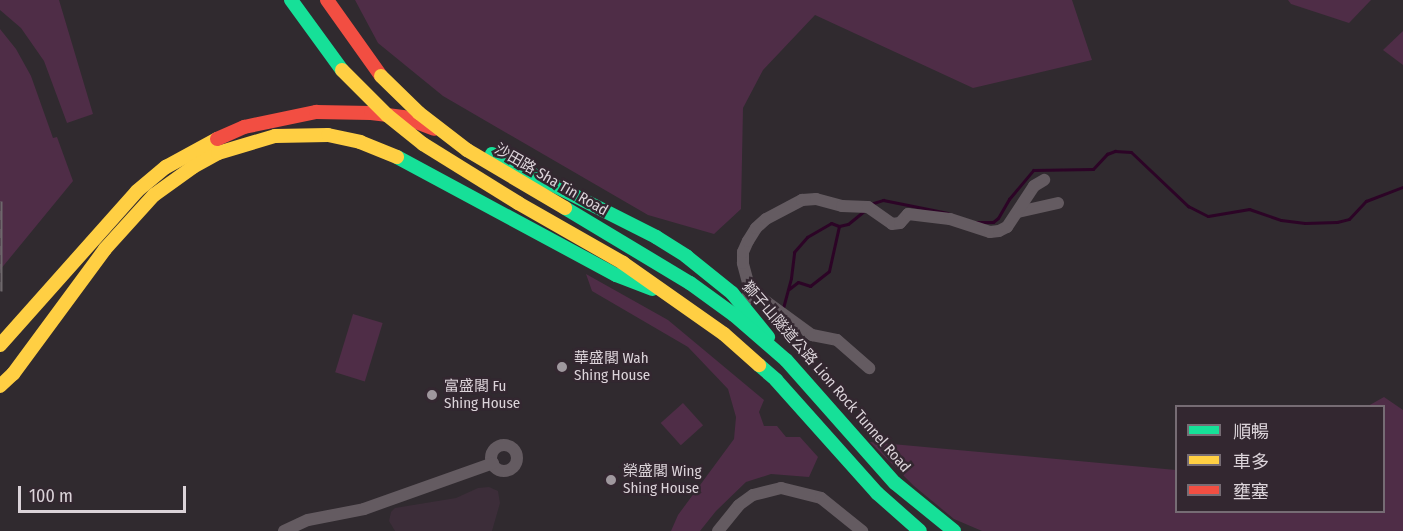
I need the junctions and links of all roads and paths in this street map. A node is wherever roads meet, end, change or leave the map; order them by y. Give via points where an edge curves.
1 (291, 0) edge
2 (327, 0) edge
3 (1044, 180) dead end
4 (1058, 203) dead end
5 (1018, 212) junction
6 (750, 290) junction
7 (670, 297) junction
8 (744, 305) junction
9 (0, 345) edge
10 (786, 360) junction
11 (869, 368) dead end
12 (0, 386) edge
13 (493, 462) dead end
14 (284, 531) edge
15 (718, 531) edge
16 (861, 531) edge
17 (920, 531) edge
18 (954, 531) edge

1 - 7 main road, bridge via 342,70 381,110 423,144 623,263
2 - 10 main road, 沙田路 Sha Tin Road, bridge via 381,76 419,113 467,150 690,283
3 - 5 street via 1034,186
4 - 5 street
5 - 6 street via 1007,227 990,232 950,219 908,214 900,223 892,224 868,207 802,200 766,219 748,241 743,263
6 - 8 street
6 - 11 street via 812,334 837,340
7 - 12 main road via 616,275 392,154 328,135 274,136 218,153 154,195 111,243 13,375
7 - 17 main road via 757,362 877,493
8 - 9 main road, 獅子山隧道公路 Lion Rock Tunnel Road via 715,278 656,237 464,140 403,117 316,112 243,127 166,167 125,204
8 - 10 main road, 獅子山隧道公路 Lion Rock Tunnel Road
10 - 18 main road, 獅子山隧道公路 Lion Rock Tunnel Road via 888,476
13 - 14 street via 364,509 308,520
15 - 16 street via 739,505 753,495 781,488 821,498

